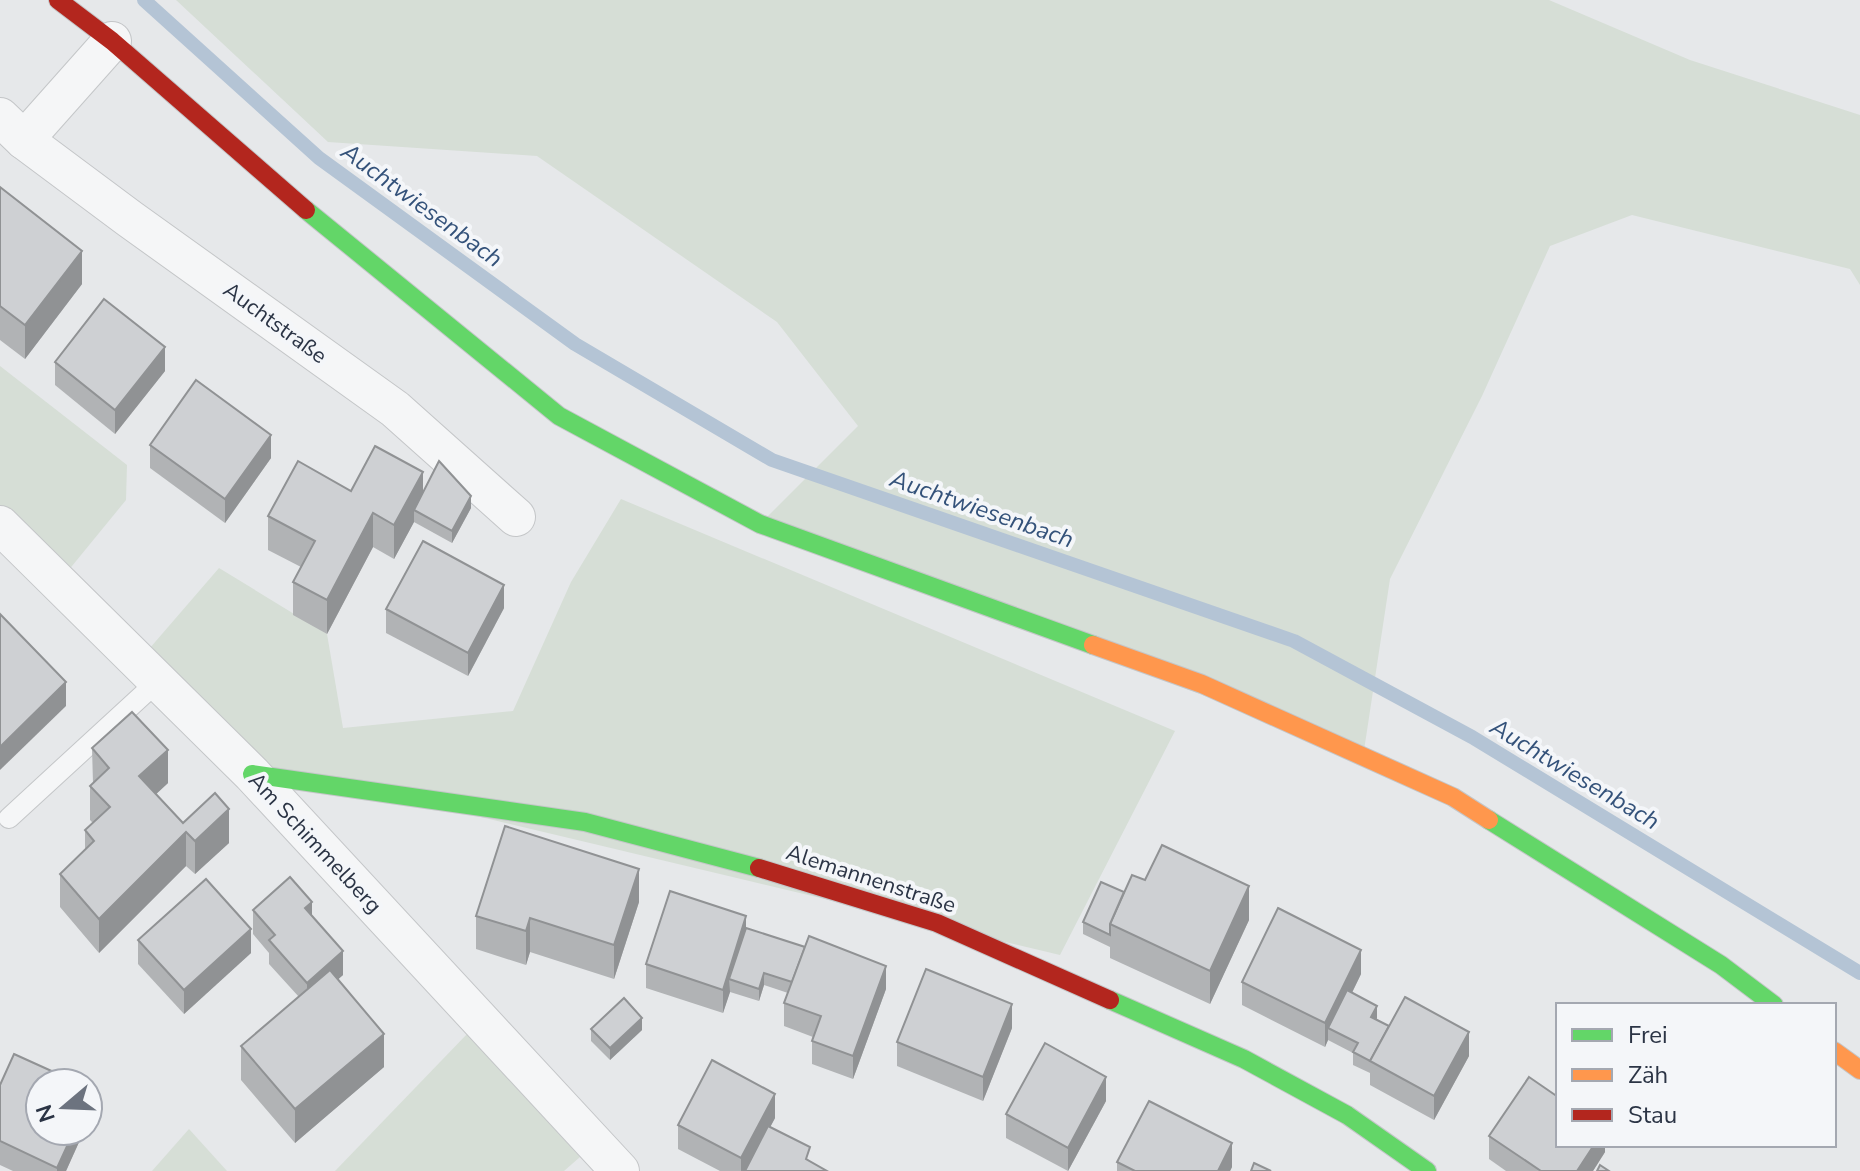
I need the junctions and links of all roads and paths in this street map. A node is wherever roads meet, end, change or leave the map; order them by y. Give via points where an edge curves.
1 (58, 0) edge
2 (112, 41) junction
3 (12, 128) edge
4 (516, 517) dead end
5 (0, 525) edge
6 (158, 681) junction
7 (252, 774) junction
8 (9, 818) dead end
9 (1771, 1003) edge
10 (1836, 1052) edge
11 (1860, 1070) edge
12 (620, 1171) edge
13 (1427, 1171) edge

1 - 2 street
2 - 3 street, Auchtstraße
2 - 9 street via 348,246 559,416 760,524 1202,684 1453,797 1721,965
3 - 4 street, Auchtstraße via 395,409
5 - 6 street, Am Schimmelberg
6 - 7 street, Am Schimmelberg
6 - 8 lane
7 - 12 street, Am Schimmelberg
7 - 13 street, Alemannenstraße via 585,822 937,923 1244,1059 1347,1115
10 - 11 street

